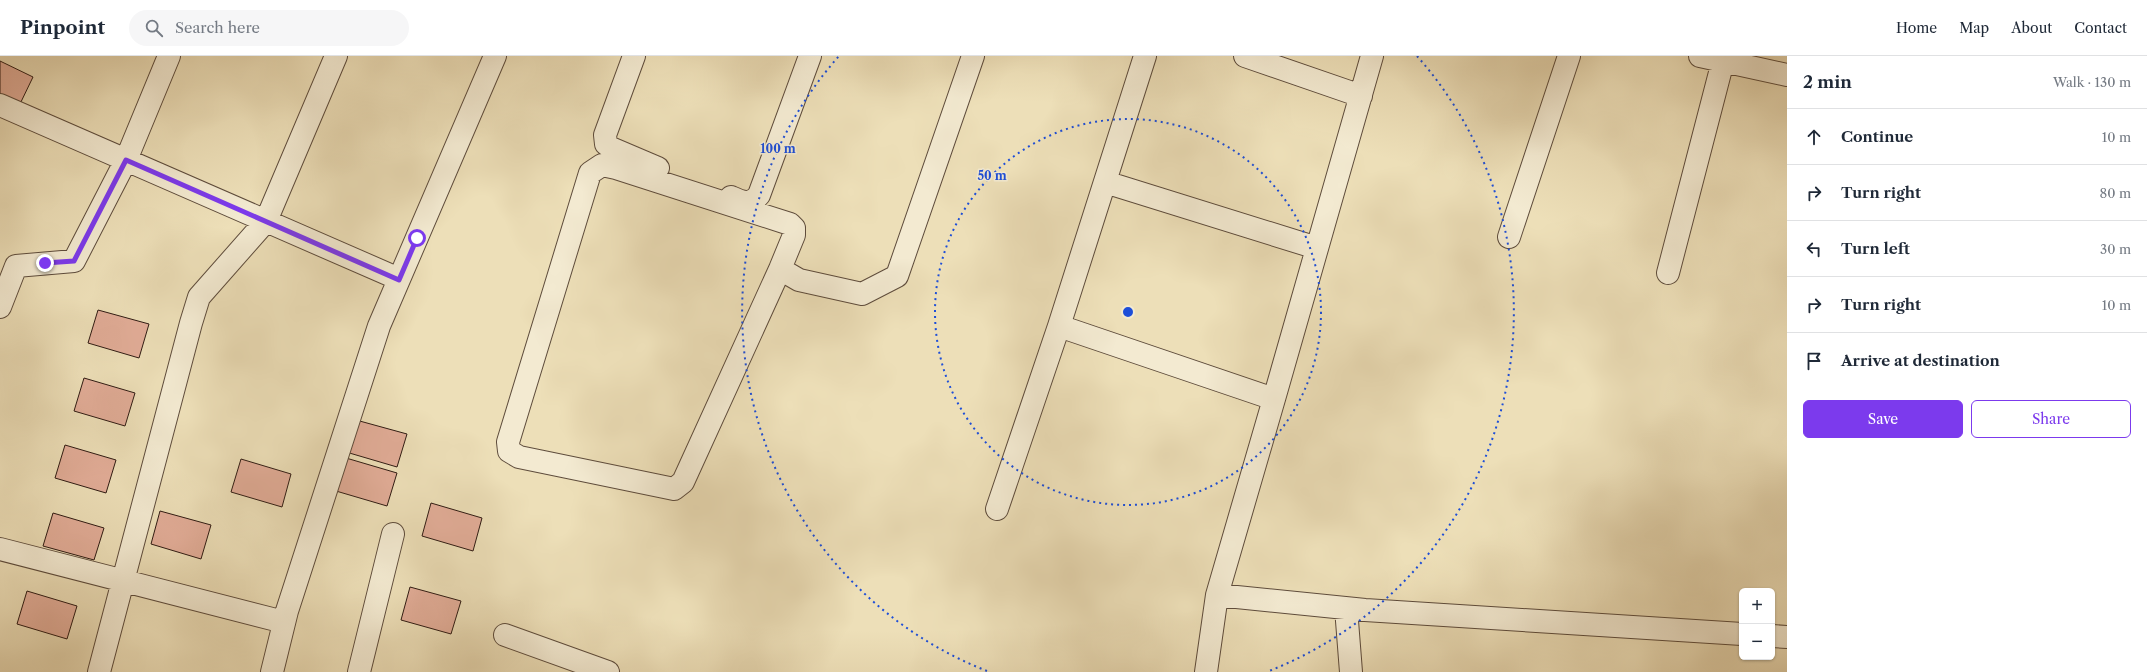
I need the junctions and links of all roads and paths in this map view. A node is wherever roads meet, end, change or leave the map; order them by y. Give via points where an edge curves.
1 (169, 56) edge
2 (336, 56) edge
3 (495, 56) edge
4 (634, 56) edge
5 (810, 56) edge
6 (973, 56) edge
7 (1145, 56) edge
8 (1245, 56) edge
9 (1372, 56) edge
10 (1569, 56) edge
11 (1709, 58) edge
12 (1787, 75) edge
13 (1361, 96) junction
14 (0, 105) edge
15 (126, 160) junction
16 (1105, 182) junction
17 (266, 221) junction
18 (1509, 237) dead end
19 (1317, 248) junction
20 (780, 269) junction
21 (1668, 273) dead end
22 (399, 280) junction
23 (0, 307) edge
24 (1059, 326) junction
25 (1274, 400) junction
26 (997, 509) dead end
27 (393, 534) dead end
28 (0, 549) edge
29 (124, 581) junction
30 (1217, 595) junction
31 (1346, 608) junction
32 (284, 622) junction
33 (1739, 634) edge
34 (505, 635) dead end
35 (1775, 636) edge
36 (1787, 637) edge
37 (99, 672) edge
38 (272, 672) edge
39 (359, 672) edge
40 (608, 672) edge
41 (1206, 672) edge
42 (1351, 672) edge

1 - 15 street
2 - 17 street
3 - 22 street
4 - 5 street via 605,135 606,144 745,203 755,200 759,195
6 - 20 street via 897,276 862,294 799,280
7 - 16 street
8 - 13 street
9 - 13 street
10 - 18 street
11 - 12 street
11 - 21 street
13 - 19 street
14 - 15 street
15 - 17 street
15 - 23 street via 74,261 16,266
16 - 19 street
16 - 24 street
17 - 22 street
17 - 29 street via 199,297 190,323
19 - 25 street
20 - 20 street via 794,236 794,228 790,224 616,168 602,165 590,173 508,442 509,451 519,457 674,489 683,482
22 - 32 street via 379,326
24 - 25 street
24 - 26 street
25 - 30 street
27 - 39 street
28 - 29 street
29 - 32 street
29 - 37 street
30 - 31 street
30 - 41 street
31 - 33 street
31 - 42 street
32 - 38 street
34 - 40 street
35 - 36 street

